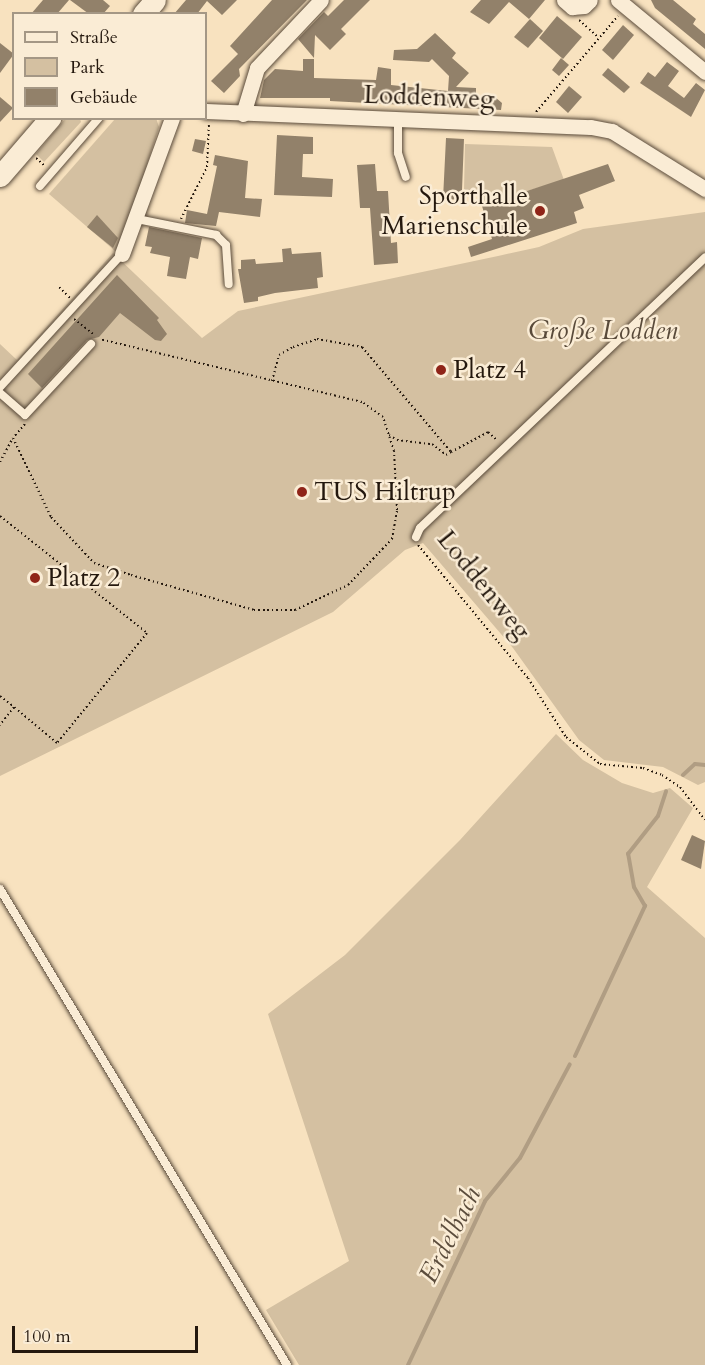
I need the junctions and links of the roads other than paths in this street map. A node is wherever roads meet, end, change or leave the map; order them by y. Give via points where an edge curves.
1 (155, 0) edge
2 (321, 0) edge
3 (590, 0) edge
4 (568, 3) edge
5 (622, 3) edge
6 (145, 12) edge
7 (705, 72) edge
8 (207, 111) edge
9 (243, 114) junction
10 (48, 120) edge
11 (97, 120) edge
12 (171, 120) edge
13 (398, 120) junction
14 (0, 176) edge
15 (406, 177) dead end
16 (40, 186) dead end
17 (705, 189) edge
18 (137, 219) junction
19 (122, 254) joint
20 (705, 258) edge
21 (229, 284) dead end
22 (92, 346) road end
23 (0, 387) edge
24 (0, 393) edge
25 (416, 537) road end
26 (0, 889) edge
27 (287, 1365) edge

1 - 6 main road
2 - 9 street via 257,68
3 - 4 street via 584,6
5 - 7 street
8 - 9 street, Loddenweg
9 - 13 street, Loddenweg
10 - 14 main road
11 - 16 lane
12 - 18 street
13 - 15 lane via 398,153
13 - 17 street, Loddenweg via 612,131
18 - 19 street
18 - 21 lane via 216,235 226,245
19 - 23 lane
20 - 25 lane, Loddenweg via 420,528
22 - 24 lane via 26,415
26 - 27 lane

